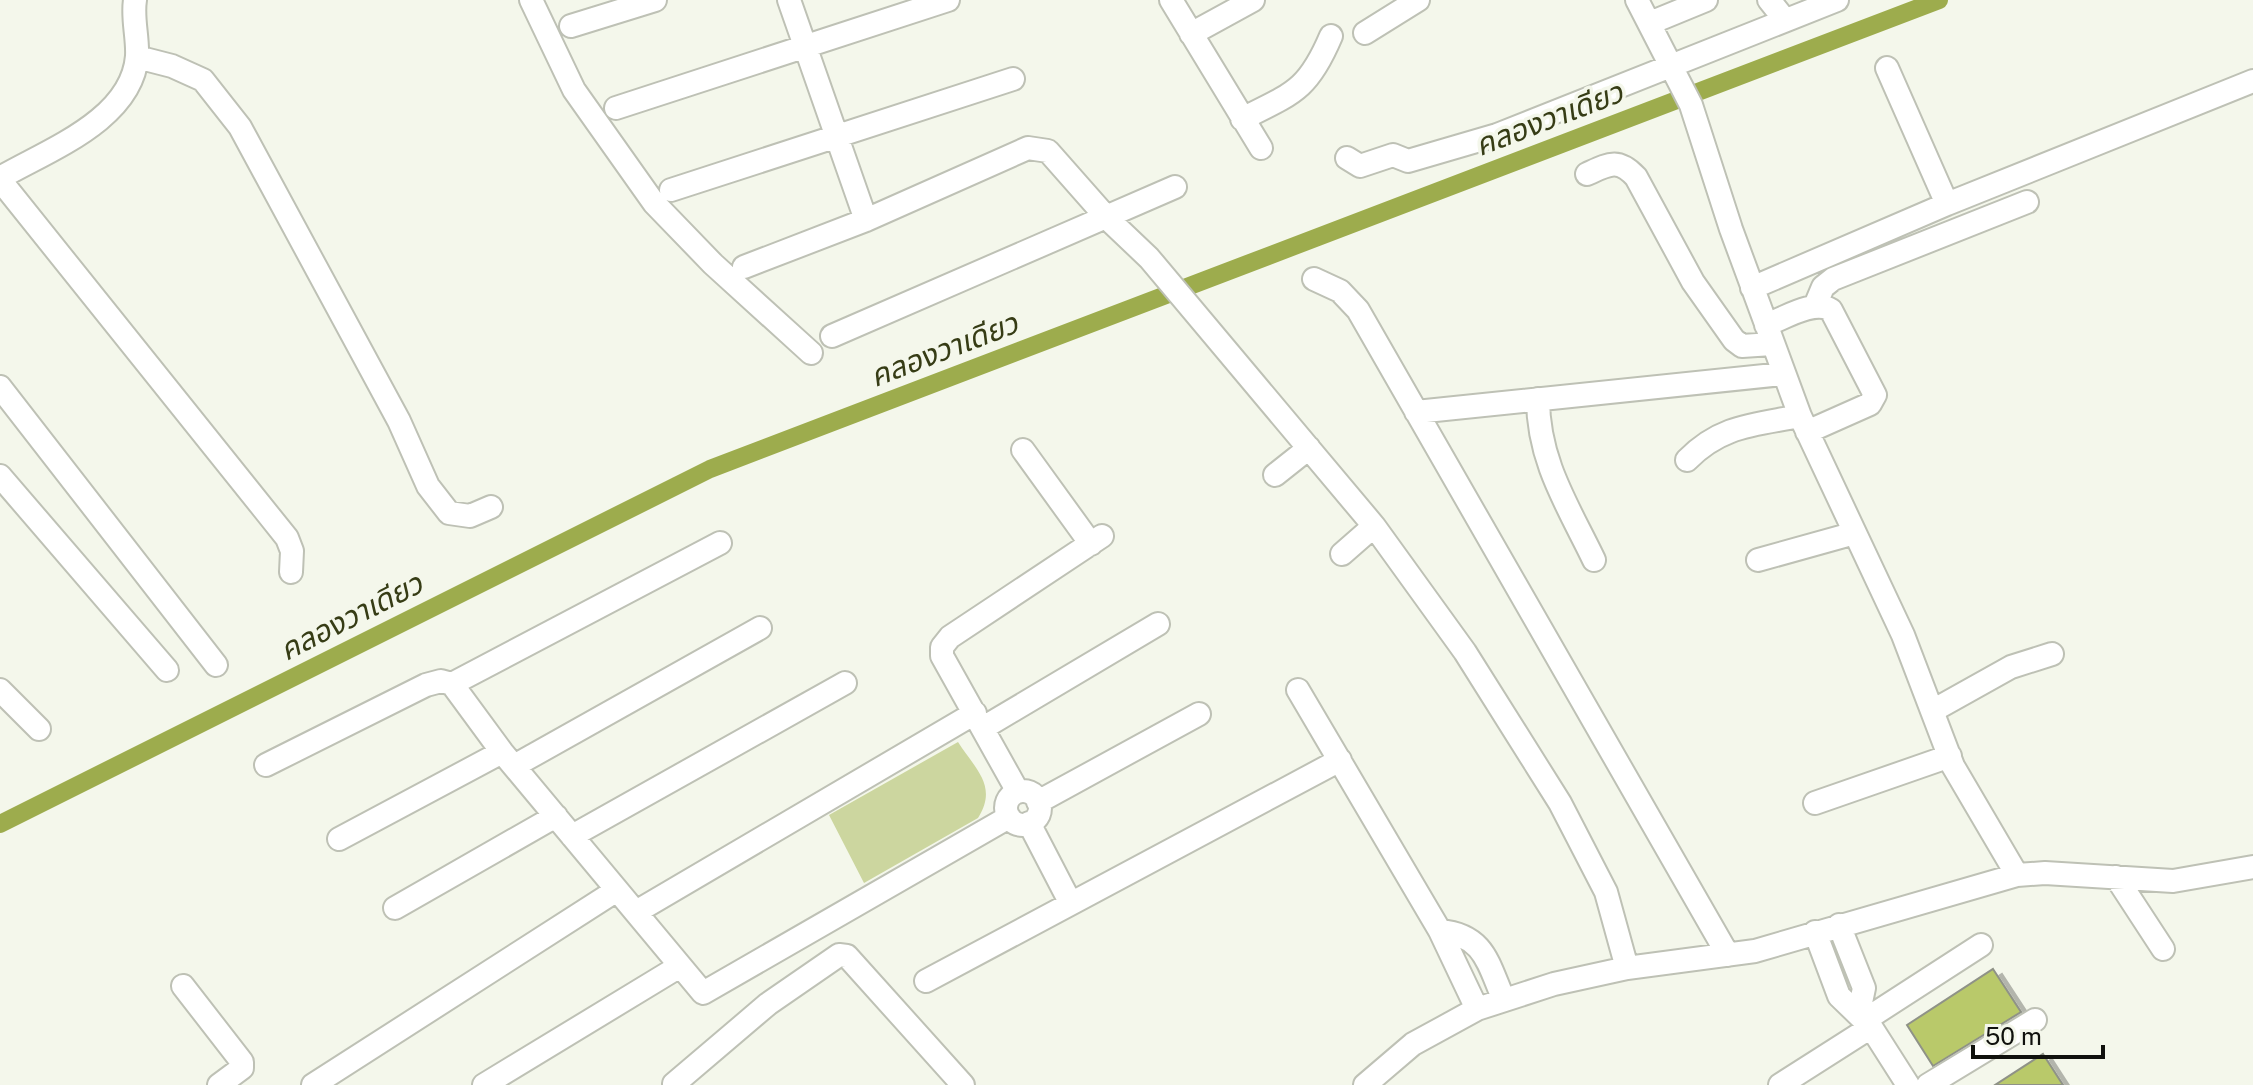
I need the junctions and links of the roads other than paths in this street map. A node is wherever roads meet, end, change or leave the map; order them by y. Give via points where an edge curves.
1 (135, 0) edge
2 (531, 0) edge
3 (655, 0) edge
4 (789, 0) edge
5 (948, 0) edge
6 (1171, 0) edge
7 (1253, 0) edge
8 (1418, 0) edge
9 (1637, 0) edge
10 (1706, 0) edge
11 (1769, 0) edge
12 (1837, 0) edge
13 (1785, 20) junction
14 (1650, 23) junction
15 (571, 26) dead end
16 (1365, 33) dead end
17 (1191, 34) junction
18 (1331, 36) dead end
19 (804, 44) junction
20 (137, 57) junction
21 (1887, 68) dead end
22 (1675, 70) junction
23 (1013, 79) dead end
24 (2253, 81) edge
25 (616, 108) dead end
26 (1242, 119) junction
27 (837, 135) junction
28 (1261, 148) dead end
29 (1347, 158) dead end
30 (1587, 174) dead end
31 (0, 179) edge
32 (1175, 187) dead end
33 (671, 190) dead end
34 (2027, 202) dead end
35 (1947, 204) junction
36 (1108, 219) junction
37 (866, 220) junction
38 (744, 267) dead end
39 (1314, 279) dead end
40 (1752, 288) junction
41 (1815, 306) junction
42 (1769, 334) junction
43 (832, 336) dead end
44 (811, 353) dead end
45 (1783, 374) junction
46 (0, 387) edge
47 (1538, 399) junction
48 (1416, 412) junction
49 (1804, 424) junction
50 (1309, 448) junction
51 (1023, 450) dead end
52 (1687, 460) dead end
53 (1275, 475) dead end
54 (0, 476) edge
55 (491, 507) dead end
56 (1374, 526) junction
57 (1855, 533) junction
58 (720, 543) dead end
59 (1342, 554) dead end
60 (1594, 560) dead end
61 (1758, 560) dead end
62 (291, 572) dead end
63 (1158, 624) dead end
64 (760, 628) dead end
65 (2052, 654) dead end
66 (216, 665) dead end
67 (167, 670) dead end
68 (845, 683) dead end
69 (452, 684) junction
70 (0, 690) edge
71 (1298, 690) dead end
72 (1934, 710) junction
73 (1199, 714) dead end
74 (979, 720) junction
75 (39, 729) dead end
76 (1950, 756) junction
77 (508, 759) junction
78 (1340, 760) junction
79 (266, 765) dead end
80 (1018, 792) junction
81 (1038, 802) junction
82 (1815, 803) dead end
83 (556, 816) junction
84 (1019, 820) junction
85 (572, 836) junction
86 (339, 839) dead end
87 (2253, 867) edge
88 (2017, 875) junction
89 (2116, 877) junction
90 (617, 890) junction
91 (1070, 902) junction
92 (395, 908) dead end
93 (636, 912) junction
94 (1839, 925) junction
95 (1440, 931) junction
96 (1815, 932) junction
97 (1981, 945) dead end
98 (2163, 949) dead end
99 (1728, 955) junction
100 (680, 966) junction
101 (1627, 968) junction
102 (926, 981) dead end
103 (183, 986) dead end
104 (1504, 1000) junction
105 (1477, 1009) junction
106 (1865, 1020) junction
107 (2035, 1020) dead end
108 (674, 1084) edge
109 (219, 1085) edge
110 (313, 1085) edge
111 (484, 1085) edge
112 (963, 1085) edge
113 (1365, 1085) edge
114 (1780, 1085) edge
115 (1908, 1085) edge
116 (1928, 1085) edge

1 - 20 street
2 - 44 street via 574,90 654,203
3 - 15 street
4 - 19 street
5 - 19 street
6 - 17 street
7 - 17 street
8 - 16 street
9 - 14 street
10 - 14 street
11 - 13 street
12 - 13 street
13 - 22 street
14 - 22 street
17 - 26 street
18 - 26 street via 1305,84
19 - 25 street
19 - 27 street
20 - 31 street via 122,98 96,122
20 - 55 street via 203,80 240,127 399,421 428,486 449,513 470,516
21 - 35 street
22 - 29 street via 1497,135 1408,161 1393,155 1360,166
22 - 40 street
23 - 27 street
24 - 35 street
26 - 28 street
27 - 33 street
27 - 37 street
30 - 42 street via 1614,162 1624,165 1734,340 1742,346
31 - 62 street via 287,538
32 - 36 street
34 - 41 street via 1833,279
35 - 40 street
36 - 37 street via 1048,151 1028,148
36 - 43 street
36 - 50 street via 1149,258
37 - 38 street
39 - 48 street via 1340,291 1358,310
40 - 42 street
41 - 42 street
41 - 49 street via 1831,310 1875,395 1870,404
42 - 45 street
45 - 47 street
45 - 49 street
46 - 66 street
47 - 48 street
47 - 60 street via 1544,458
48 - 99 street
49 - 52 street via 1722,432
49 - 57 street
50 - 53 street
50 - 56 street
51 - 74 street via 1096,540 942,647 942,656
54 - 67 street
56 - 59 street
56 - 101 street via 1465,652 1560,803 1606,892
57 - 61 street
57 - 72 street
58 - 69 street
63 - 74 street
64 - 77 street
65 - 72 street via 2011,667
68 - 85 street
69 - 77 street
69 - 79 street via 426,685
70 - 75 street
71 - 78 street
72 - 76 street
73 - 81 street
74 - 80 street
74 - 93 street
76 - 82 street
76 - 88 street
77 - 83 street
77 - 86 street
78 - 91 street
78 - 95 street
80 - 81 street via 1032,794
80 - 84 street via 1007,802
81 - 84 street via 1037,817
83 - 85 street
83 - 92 street
84 - 91 street
84 - 100 street via 703,993
85 - 90 street
87 - 89 street via 2173,881
88 - 89 street
88 - 94 street
89 - 98 street
90 - 93 street
90 - 110 street
91 - 102 street
93 - 100 street
94 - 96 street
94 - 106 street via 1864,988
95 - 104 street via 1457,932 1479,944
95 - 105 street
96 - 99 street
96 - 106 street via 1839,996
97 - 106 street
99 - 101 street
100 - 111 street
101 - 104 street
103 - 109 street via 242,1062 242,1068
104 - 105 street
105 - 113 street via 1413,1044
106 - 114 street
106 - 115 street
107 - 116 street
108 - 112 street via 768,1004 839,955 847,956

